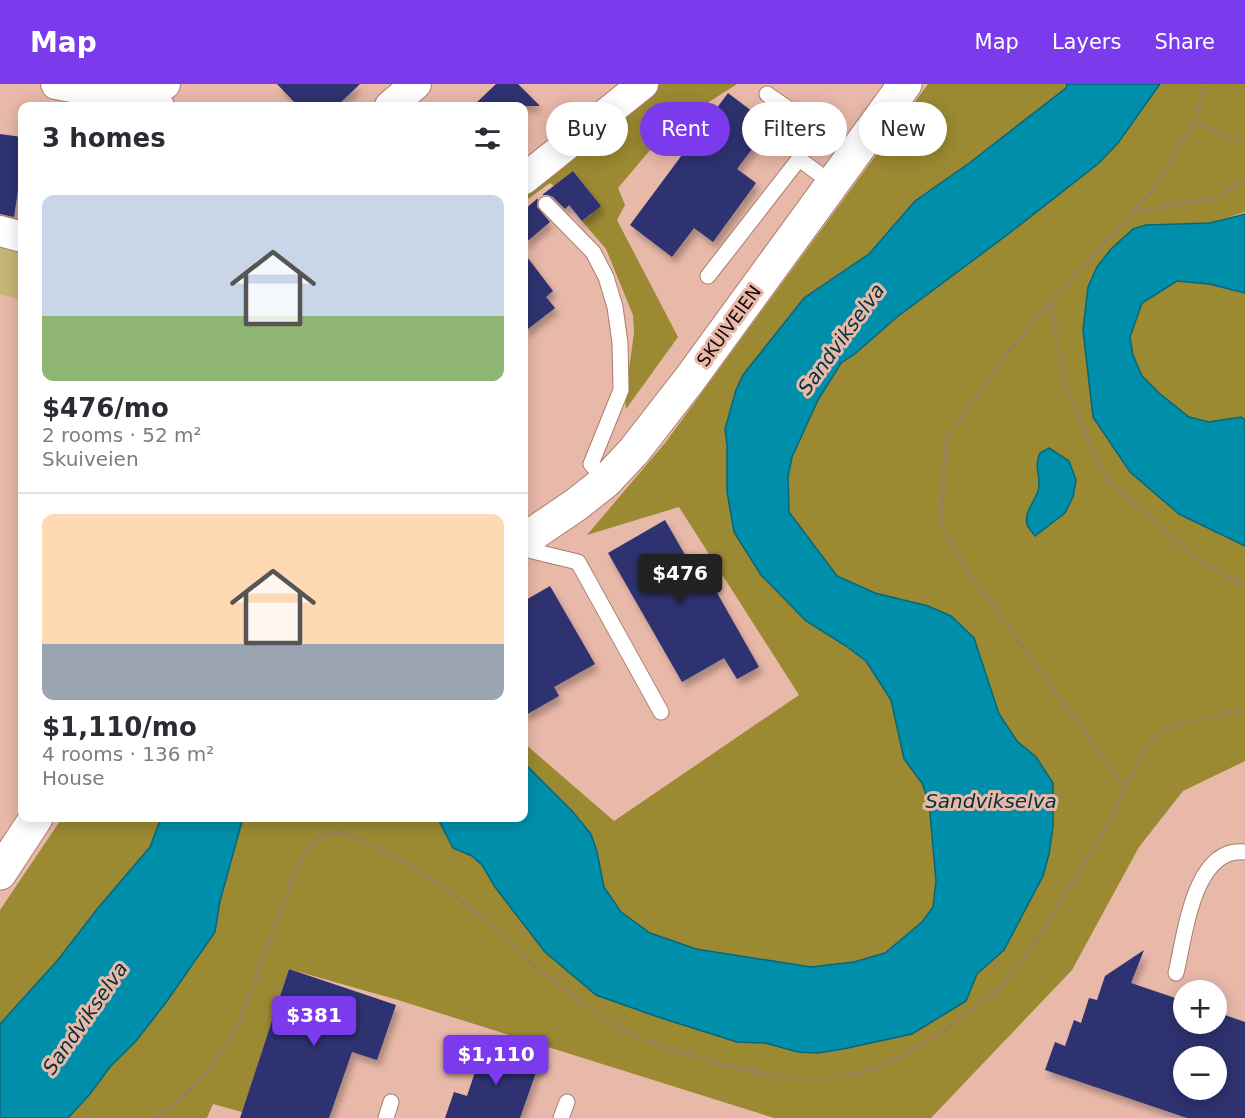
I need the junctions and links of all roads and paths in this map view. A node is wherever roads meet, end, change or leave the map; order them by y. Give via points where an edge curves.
1 (56, 84) edge
2 (165, 84) edge
3 (416, 84) edge
4 (643, 84) edge
5 (906, 84) edge
6 (1205, 84) edge
7 (767, 94) dead end
8 (128, 98) junction
9 (144, 102) edge
10 (395, 102) edge
11 (1195, 122) junction
12 (1245, 144) edge
13 (799, 159) junction
14 (528, 176) edge
15 (1245, 178) edge
16 (833, 184) junction
17 (546, 204) dead end
18 (1134, 212) junction
19 (0, 231) edge
20 (18, 236) edge
21 (708, 276) dead end
22 (1049, 303) junction
23 (606, 481) junction
24 (528, 537) edge
25 (528, 550) edge
26 (1245, 585) edge
27 (1245, 708) edge
28 (661, 712) dead end
29 (1125, 788) junction
30 (33, 822) edge
31 (1245, 852) edge
32 (0, 873) edge
33 (1176, 973) dead end
34 (391, 1102) dead end
35 (567, 1102) dead end
36 (157, 1118) edge
37 (386, 1118) edge
38 (561, 1118) edge

1 - 8 street
2 - 8 street
3 - 10 street
4 - 14 street
5 - 16 main road, SKUIVEIEN
6 - 11 path
7 - 13 lane via 800,117 806,128
8 - 9 street
11 - 12 path
11 - 18 path
13 - 16 lane
13 - 21 lane
15 - 18 path via 1221,196
16 - 23 main road, SKUIVEIEN via 664,414
17 - 23 lane via 593,252 615,307 621,390 591,464
18 - 22 path
19 - 20 street
22 - 26 path via 1067,391 1106,479 1200,561
22 - 29 path via 946,439 940,525 970,574
23 - 24 main road, SKUIVEIEN
25 - 28 lane via 578,562
27 - 29 path via 1162,732 1151,743
29 - 36 path via 1111,819 1038,938 1008,978 984,1001 903,1057 864,1073 818,1079 788,1077 717,1062 627,1032 604,1019 524,956 463,901 425,875 368,842 347,834 328,834 314,842 294,873 238,1026 209,1071
30 - 32 main road
31 - 33 lane via 1218,858 1207,870 1196,893
34 - 37 lane
35 - 38 lane

